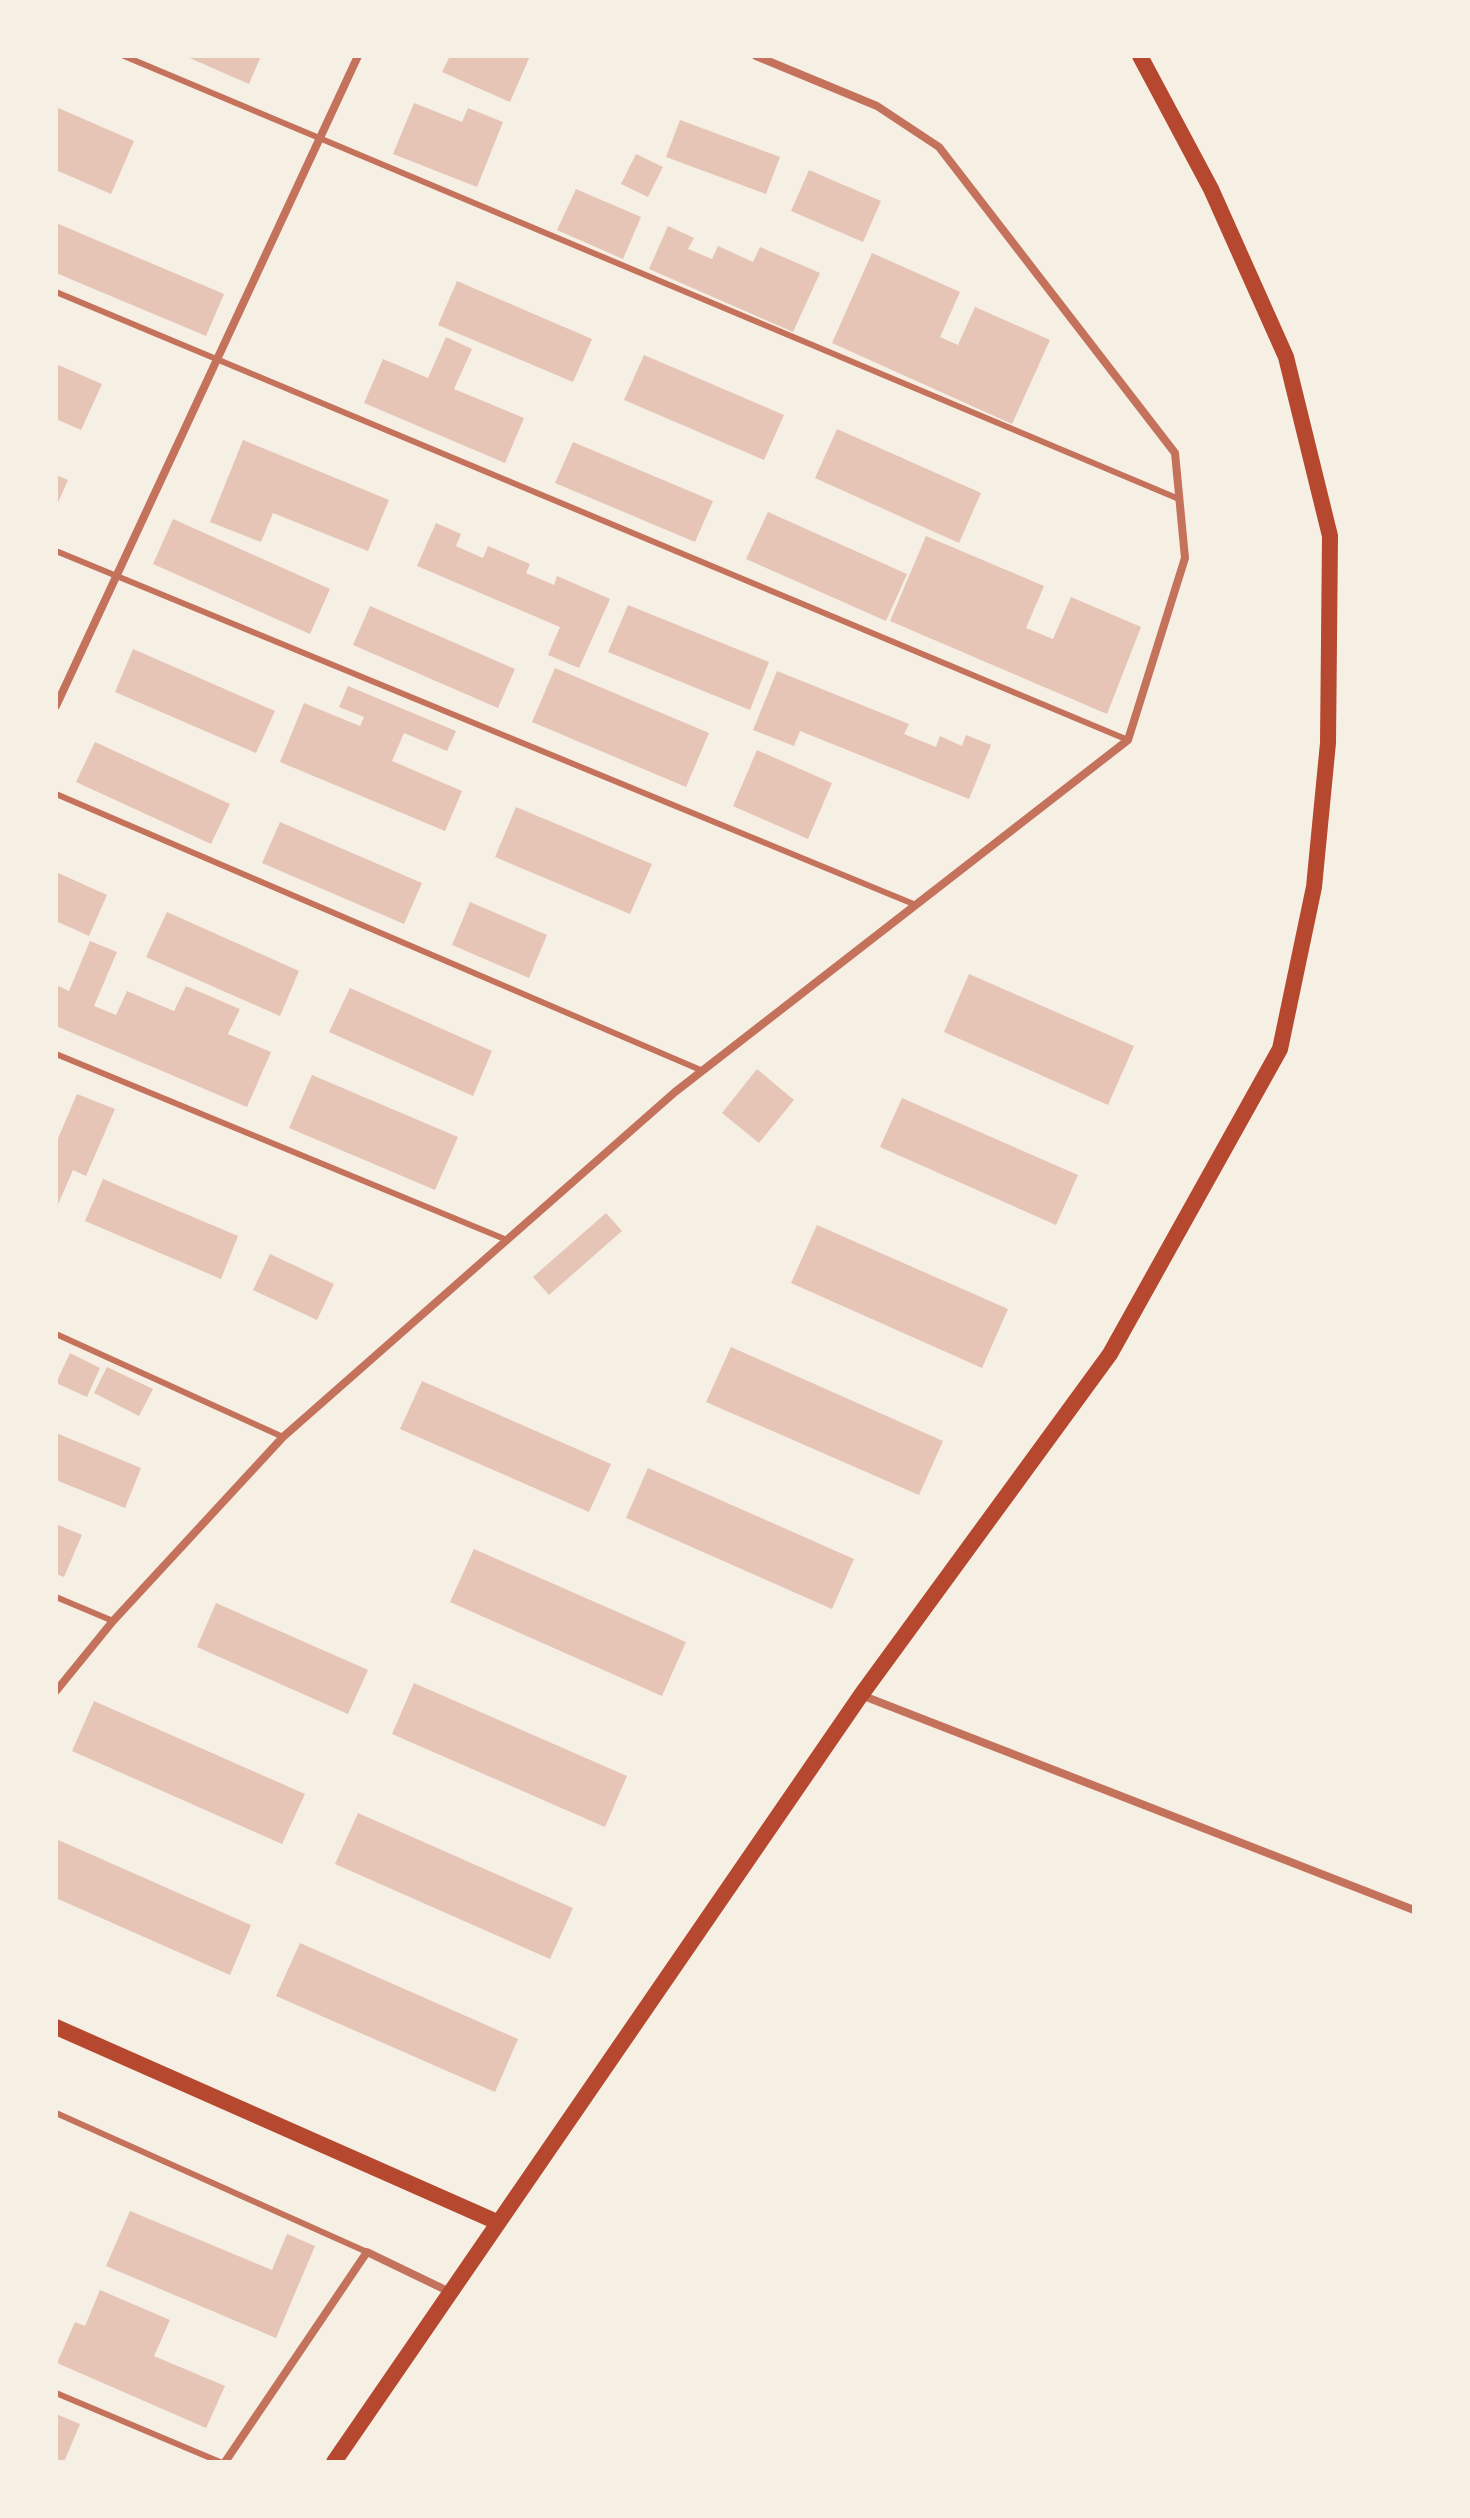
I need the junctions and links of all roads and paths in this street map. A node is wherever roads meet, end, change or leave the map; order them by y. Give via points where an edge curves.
1 (124, 56) edge
2 (358, 56) edge
3 (756, 56) edge
4 (1140, 56) edge
5 (320, 139) junction
6 (56, 292) edge
7 (217, 361) junction
8 (1179, 499) junction
9 (56, 551) edge
10 (116, 576) junction
11 (56, 706) edge
12 (1128, 740) junction
13 (56, 794) edge
14 (916, 905) junction
15 (56, 1054) edge
16 (703, 1071) junction
17 (507, 1240) junction
18 (56, 1334) edge
19 (283, 1437) junction
20 (56, 1597) edge
21 (113, 1621) junction
22 (56, 1691) edge
23 (861, 1695) junction
24 (1414, 1910) edge
25 (56, 2027) edge
26 (56, 2113) edge
27 (497, 2222) junction
28 (367, 2252) junction
29 (450, 2292) junction
30 (56, 2393) edge
31 (222, 2462) edge
32 (334, 2462) edge

1 - 5 lane
2 - 5 street
3 - 8 street via 877,106 939,147 1175,453
4 - 23 main road via 1211,189 1286,357 1330,536 1328,743 1314,887 1280,1049 1110,1354
5 - 7 street
5 - 8 lane
6 - 7 lane
7 - 10 street
7 - 12 lane
8 - 12 street via 1185,558
9 - 10 lane
10 - 11 street
10 - 14 lane
12 - 14 street
13 - 16 lane
14 - 16 street
15 - 17 lane
16 - 17 street
17 - 19 street
18 - 19 lane
19 - 21 street
20 - 21 lane
21 - 22 street
23 - 24 street
23 - 27 main road
25 - 27 main road
26 - 28 lane
27 - 29 main road
28 - 29 street
28 - 31 street
29 - 32 main road
30 - 31 lane

